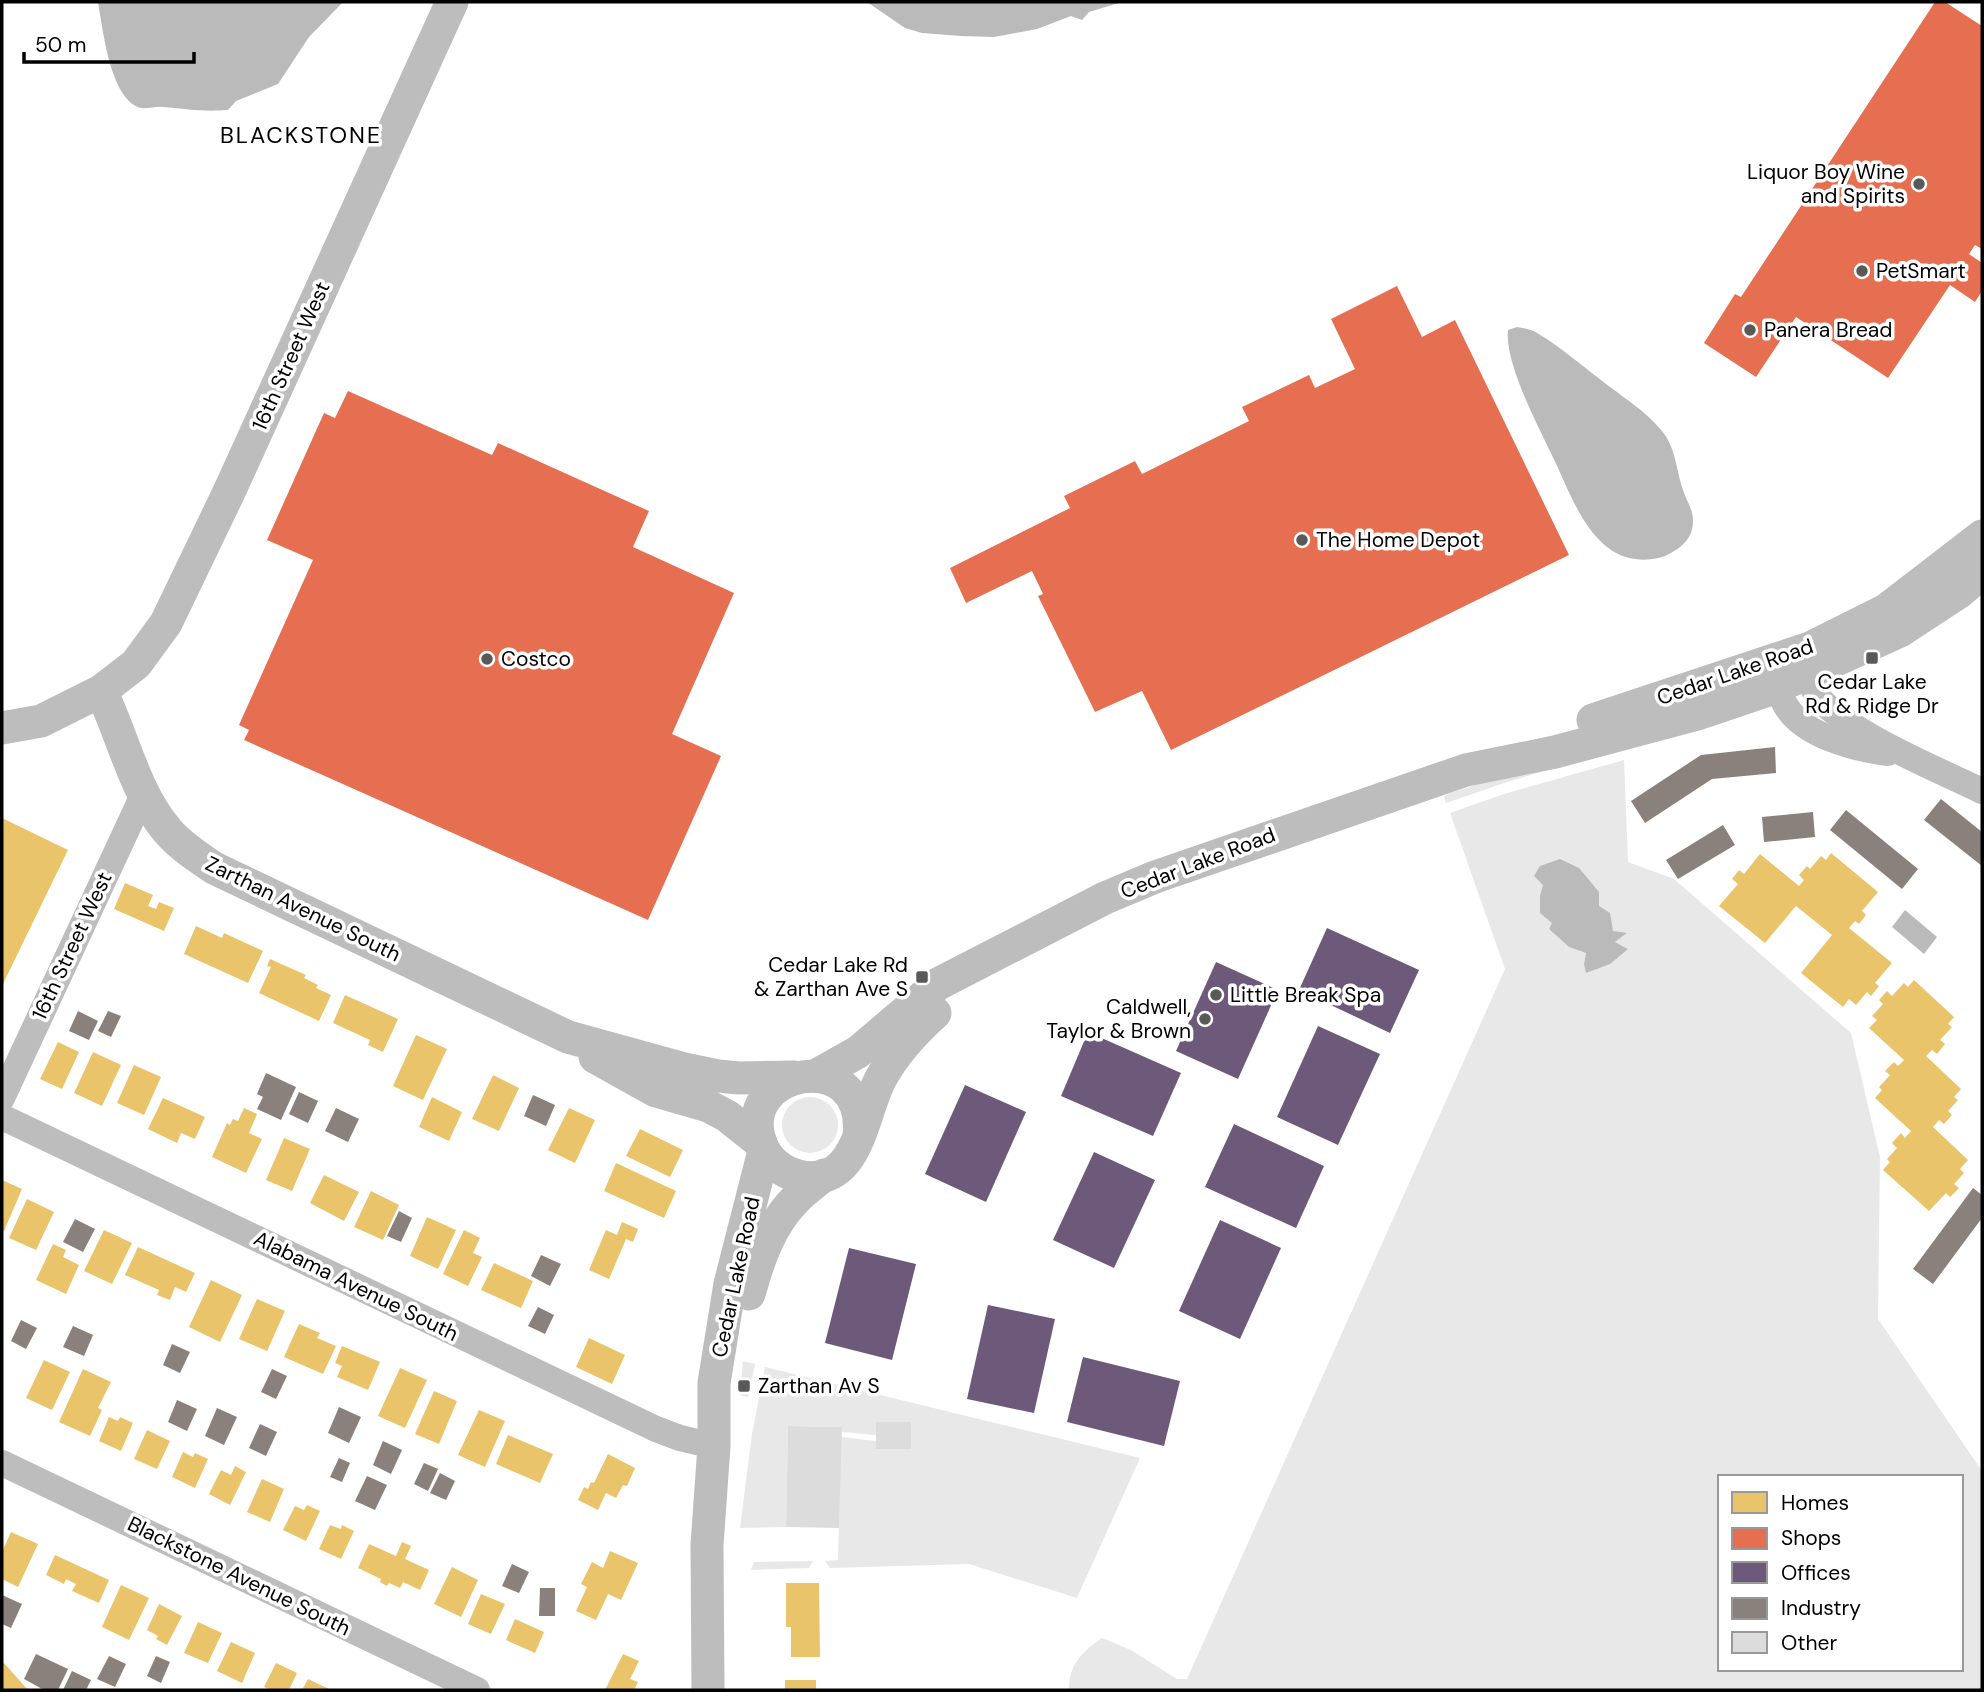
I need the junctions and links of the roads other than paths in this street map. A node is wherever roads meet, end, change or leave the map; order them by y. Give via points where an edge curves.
1 (452, 2) edge
2 (1982, 536) edge
3 (1982, 573) edge
4 (1787, 669) junction
5 (101, 691) junction
6 (2, 728) edge
7 (1982, 791) edge
8 (143, 795) junction
9 (1016, 946) junction
10 (568, 1037) junction
11 (806, 1076) junction
12 (2, 1098) edge
13 (2, 1117) edge
14 (859, 1137) junction
15 (762, 1147) junction
16 (824, 1175) junction
17 (714, 1446) junction
18 (2, 1463) edge
19 (477, 1690) edge
20 (708, 1690) edge

1 - 5 street, 16th Street West via 166,623 136,664
2 - 4 street, Cedar Lake Road via 1886,610
3 - 4 street, Cedar Lake Road via 1900,631
4 - 7 street via 1787,708 1808,727 1838,743 1910,756
4 - 9 street, Cedar Lake Road via 1697,713 1555,752 1466,769 1187,864 1105,898
5 - 6 street via 41,721
5 - 8 street, Zarthan Avenue South
8 - 10 street, Zarthan Avenue South via 167,831 214,868
8 - 12 street, 16th Street West
9 - 11 street, Cedar Lake Road via 938,984 858,1052
9 - 14 street, Cedar Lake Road via 913,1032 880,1079
10 - 11 street, Zarthan Avenue South via 718,1076
10 - 15 street, Zarthan Avenue South via 604,1064 656,1091 727,1116
11 - 14 street via 830,1079 851,1097 859,1116
11 - 15 street, Cedar Lake Road via 776,1087 764,1102 758,1122
13 - 17 street, Alabama Avenue South via 656,1429
14 - 16 street, Cedar Lake Road via 847,1161
15 - 16 street via 776,1165 793,1174
15 - 17 street, Cedar Lake Road via 723,1319 714,1383
16 - 17 street, Cedar Lake Road via 786,1211 757,1268
17 - 20 street, Cedar Lake Road via 707,1545
18 - 19 street, Blackstone Avenue South

